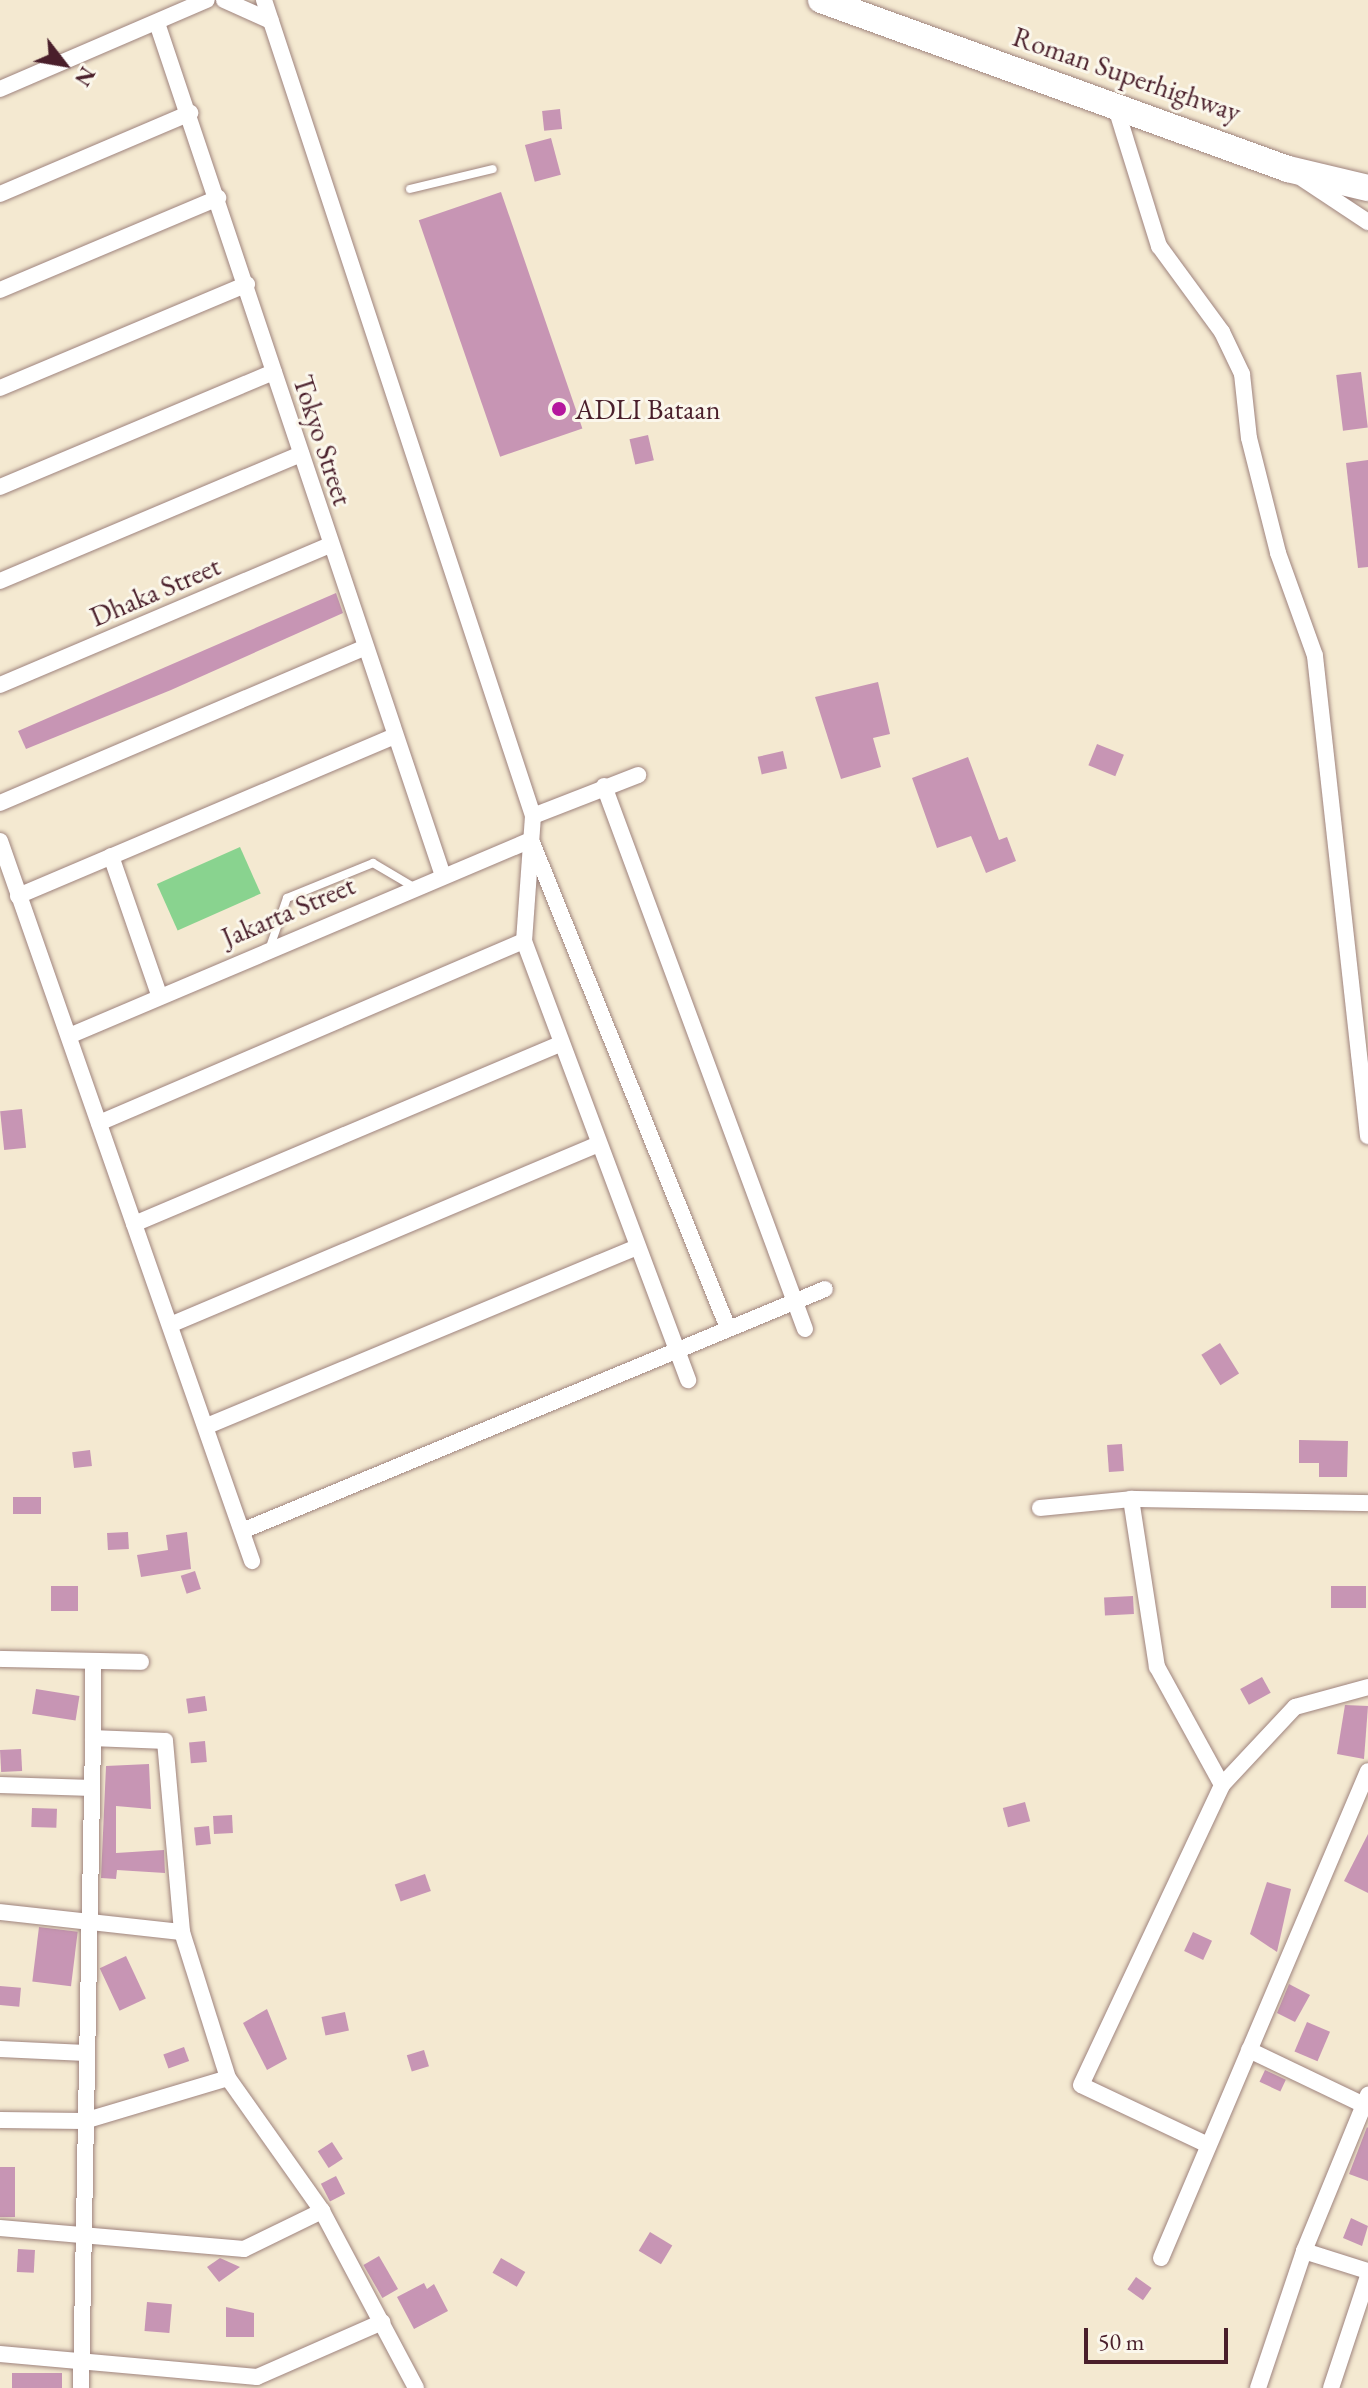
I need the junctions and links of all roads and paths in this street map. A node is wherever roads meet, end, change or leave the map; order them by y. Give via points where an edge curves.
1 (207, 0) edge
2 (224, 0) edge
3 (264, 0) edge
4 (821, 0) edge
5 (271, 21) junction
6 (157, 23) junction
7 (0, 89) edge
8 (1115, 105) junction
9 (190, 113) junction
10 (493, 169) dead end
11 (1288, 169) junction
12 (1368, 188) edge
13 (410, 189) dead end
14 (0, 194) edge
15 (218, 198) junction
16 (1368, 222) edge
17 (247, 284) junction
18 (0, 290) edge
19 (274, 372) junction
20 (0, 388) edge
21 (301, 454) junction
22 (0, 487) edge
23 (330, 545) junction
24 (0, 581) edge
25 (363, 648) junction
26 (0, 685) edge
27 (393, 737) junction
28 (638, 775) dead end
29 (604, 786) junction
30 (0, 803) edge
31 (533, 816) junction
32 (531, 840) junction
33 (0, 841) edge
34 (111, 856) junction
35 (442, 873) junction
36 (412, 886) junction
37 (18, 896) junction
38 (524, 941) junction
39 (270, 947) junction
40 (159, 995) junction
41 (69, 1036) junction
42 (560, 1044) junction
43 (99, 1123) junction
44 (1368, 1136) edge
45 (598, 1144) junction
46 (134, 1224) junction
47 (636, 1247) junction
48 (825, 1289) dead end
49 (795, 1301) junction
50 (170, 1325) junction
51 (728, 1328) junction
52 (805, 1329) dead end
53 (674, 1349) junction
54 (688, 1380) dead end
55 (207, 1426) junction
56 (1131, 1499) junction
57 (1368, 1503) edge
58 (1040, 1508) dead end
59 (242, 1531) junction
60 (252, 1561) dead end
61 (0, 1659) edge
62 (93, 1661) junction
63 (141, 1662) dead end
64 (1368, 1687) edge
65 (93, 1738) junction
66 (1368, 1771) edge
67 (0, 1785) edge
68 (1222, 1785) junction
69 (92, 1788) junction
70 (0, 1912) edge
71 (90, 1918) junction
72 (182, 1932) junction
73 (0, 2049) edge
74 (1249, 2050) junction
75 (86, 2053) junction
76 (228, 2078) junction
77 (1366, 2100) edge
78 (0, 2120) edge
79 (84, 2121) junction
80 (1208, 2145) junction
81 (322, 2211) junction
82 (0, 2228) edge
83 (84, 2232) junction
84 (1304, 2251) junction
85 (1161, 2258) dead end
86 (1368, 2274) edge
87 (382, 2322) junction
88 (0, 2354) edge
89 (82, 2359) junction
90 (81, 2388) edge
91 (416, 2388) edge
92 (1258, 2388) edge
93 (1331, 2388) edge

1 - 6 street
2 - 5 street
3 - 5 street
4 - 8 main road, Roman Superhighway
5 - 31 street
6 - 7 street
6 - 9 street, Tokyo Street
8 - 11 main road, Roman Superhighway
8 - 44 street via 1159,246 1222,332 1242,374 1249,438 1278,553 1315,656
9 - 14 street
9 - 15 street, Tokyo Street
10 - 13 lane
11 - 12 main road, Roman Superhighway
11 - 16 street
15 - 17 street, Tokyo Street
15 - 18 street
17 - 19 street, Tokyo Street
17 - 20 street
19 - 21 street, Tokyo Street
19 - 22 street
21 - 23 street, Tokyo Street
21 - 24 street
23 - 25 street, Tokyo Street
23 - 26 street, Dhaka Street
25 - 27 street, Tokyo Street
25 - 30 street
27 - 34 street
27 - 35 street, Tokyo Street
28 - 29 street
29 - 31 street
29 - 49 street
31 - 32 street
32 - 35 street, Jakarta Street
32 - 38 street
32 - 51 street
33 - 37 street
34 - 37 street
34 - 40 street
35 - 36 street, Jakarta Street
36 - 39 street, Jakarta Street
36 - 39 lane via 373,863 287,898
37 - 41 street
38 - 42 street
38 - 43 street
39 - 40 street, Jakarta Street
40 - 41 street, Jakarta Street
41 - 43 street
42 - 45 street
42 - 46 street
43 - 46 street
45 - 47 street
45 - 50 street
46 - 50 street
47 - 53 street
47 - 55 street
48 - 49 street
49 - 51 street
49 - 52 street
50 - 55 street
51 - 53 street
53 - 54 street
53 - 59 street
55 - 59 street
56 - 57 street
56 - 58 street
56 - 68 street via 1157,1667
59 - 60 street
61 - 62 street
62 - 63 street
62 - 65 street
64 - 68 street via 1295,1707
65 - 69 street
65 - 72 street via 165,1741
66 - 74 street
67 - 69 street
68 - 80 street via 1081,2085
69 - 71 street
70 - 71 street
71 - 72 street
71 - 75 street
72 - 76 street
73 - 75 street
74 - 77 street
74 - 80 street
75 - 79 street
76 - 79 street
76 - 81 street
77 - 84 street
78 - 79 street
79 - 83 street
80 - 85 street
81 - 83 street via 244,2249
81 - 87 street
82 - 83 street
83 - 89 street
84 - 86 street
84 - 92 street
86 - 93 street
87 - 89 street via 257,2377
87 - 91 street
88 - 89 street
89 - 90 street

